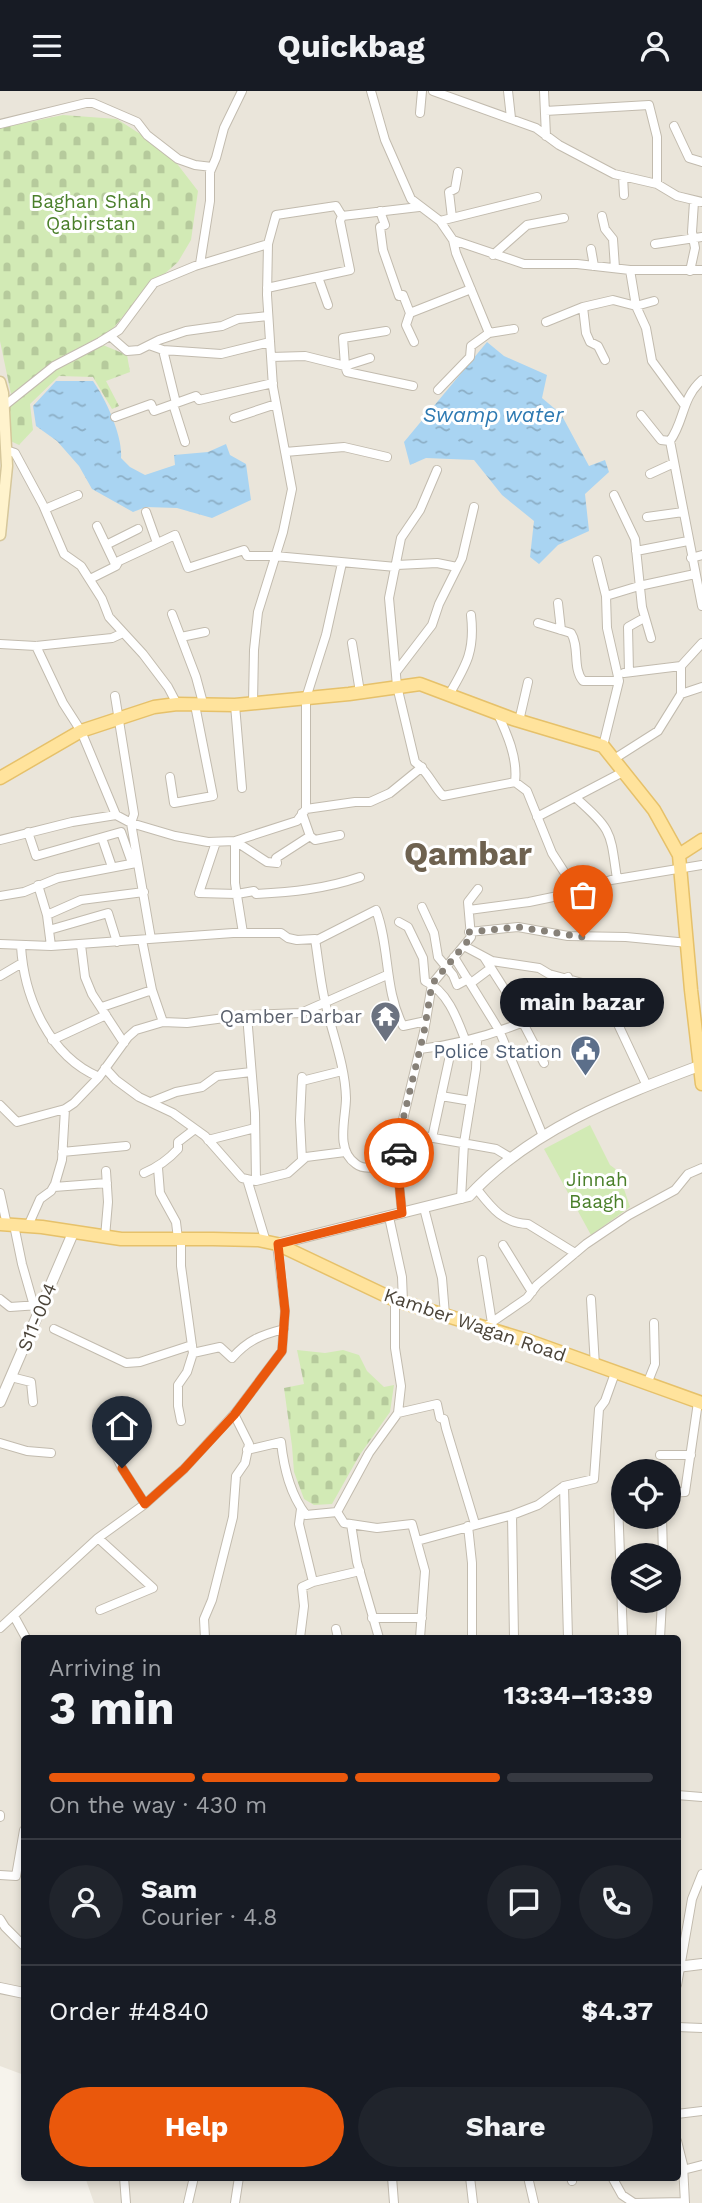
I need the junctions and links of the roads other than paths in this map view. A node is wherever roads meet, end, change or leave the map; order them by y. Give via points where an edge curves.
1 (242, 91) edge
2 (371, 91) edge
3 (422, 91) edge
4 (433, 91) edge
5 (508, 91) edge
6 (544, 91) edge
7 (451, 94) edge
8 (545, 111) junction
9 (420, 113) dead end
10 (511, 118) junction
11 (0, 124) edge
12 (674, 126) dead end
13 (546, 136) junction
14 (702, 162) edge
15 (212, 167) junction
16 (458, 172) dead end
17 (623, 176) junction
18 (657, 184) junction
19 (624, 195) dead end
20 (537, 197) dead end
21 (698, 202) edge
22 (419, 207) junction
23 (380, 211) junction
24 (342, 216) junction
25 (602, 216) dead end
26 (452, 218) junction
27 (564, 218) dead end
28 (440, 221) junction
29 (697, 237) edge
30 (453, 240) junction
31 (268, 244) junction
32 (655, 244) dead end
33 (591, 249) dead end
34 (570, 252) dead end
35 (493, 255) junction
36 (201, 264) junction
37 (569, 264) junction
38 (594, 266) junction
39 (615, 268) junction
40 (630, 269) junction
41 (702, 270) edge
42 (690, 271) junction
43 (318, 277) junction
44 (267, 288) junction
45 (471, 289) junction
46 (654, 301) dead end
47 (328, 305) dead end
48 (636, 306) junction
49 (583, 307) junction
50 (410, 313) junction
51 (268, 316) junction
52 (546, 321) dead end
53 (514, 329) dead end
54 (386, 331) dead end
55 (489, 333) junction
56 (110, 336) junction
57 (270, 342) junction
58 (414, 342) dead end
59 (149, 345) junction
60 (163, 350) junction
61 (271, 357) junction
62 (370, 358) dead end
63 (605, 360) dead end
64 (345, 366) junction
65 (702, 380) edge
66 (0, 382) edge
67 (273, 383) junction
68 (412, 386) dead end
69 (439, 390) dead end
70 (174, 403) junction
71 (276, 404) junction
72 (4, 406) junction
73 (685, 406) junction
74 (641, 415) dead end
75 (116, 417) dead end
76 (234, 418) dead end
77 (185, 442) dead end
78 (670, 442) junction
79 (6, 450) junction
80 (285, 452) junction
81 (387, 457) dead end
82 (674, 463) junction
83 (437, 470) dead end
84 (650, 474) dead end
85 (78, 495) dead end
86 (614, 495) dead end
87 (474, 507) dead end
88 (45, 509) junction
89 (146, 512) dead end
90 (683, 512) junction
91 (647, 517) dead end
92 (97, 526) dead end
93 (138, 529) dead end
94 (0, 535) edge
95 (688, 541) junction
96 (157, 543) junction
97 (106, 545) junction
98 (636, 551) junction
99 (702, 555) edge
100 (275, 556) junction
101 (691, 558) junction
102 (597, 560) dead end
103 (342, 563) junction
104 (116, 566) junction
105 (396, 566) junction
106 (457, 567) junction
107 (697, 575) edge
108 (90, 579) junction
109 (639, 586) junction
110 (606, 596) junction
111 (558, 604) dead end
112 (702, 606) edge
113 (172, 614) dead end
114 (471, 615) dead end
115 (645, 618) junction
116 (538, 623) dead end
117 (561, 630) junction
118 (205, 632) dead end
119 (123, 633) junction
120 (181, 637) junction
121 (652, 638) dead end
122 (0, 643) edge
123 (352, 643) dead end
124 (702, 643) edge
125 (36, 646) junction
126 (681, 666) junction
127 (396, 672) junction
128 (629, 672) junction
129 (619, 678) junction
130 (528, 682) dead end
131 (397, 686) junction
132 (702, 687) edge
133 (360, 692) junction
134 (450, 693) junction
135 (681, 694) junction
136 (115, 696) dead end
137 (306, 698) junction
138 (253, 703) junction
139 (177, 704) junction
140 (199, 704) junction
141 (235, 705) junction
142 (497, 712) junction
143 (118, 717) junction
144 (519, 721) junction
145 (80, 731) junction
146 (603, 746) junction
147 (614, 759) junction
148 (422, 767) junction
149 (623, 772) junction
150 (170, 777) dead end
151 (0, 778) edge
152 (515, 782) junction
153 (242, 788) dead end
154 (576, 798) junction
155 (304, 811) junction
156 (116, 815) junction
157 (537, 817) junction
158 (131, 823) junction
159 (28, 832) junction
160 (340, 835) dead end
161 (310, 836) junction
162 (102, 838) junction
163 (0, 840) edge
164 (702, 840) edge
165 (235, 841) junction
166 (216, 842) junction
167 (680, 861) junction
168 (136, 863) junction
169 (702, 865) edge
170 (112, 867) junction
171 (360, 877) dead end
172 (617, 879) junction
173 (38, 885) junction
174 (478, 889) dead end
175 (144, 892) junction
176 (577, 892) junction
177 (237, 894) junction
178 (0, 896) edge
179 (422, 907) dead end
180 (469, 910) junction
181 (47, 915) junction
182 (399, 922) dead end
183 (49, 930) junction
184 (469, 932) junction
185 (243, 933) junction
186 (147, 940) junction
187 (315, 941) junction
188 (117, 942) junction
189 (688, 943) junction
190 (0, 944) edge
191 (81, 945) junction
192 (21, 946) junction
193 (51, 946) junction
194 (464, 946) junction
195 (482, 956) junction
196 (438, 957) junction
197 (454, 957) junction
198 (423, 958) junction
199 (22, 963) junction
200 (446, 966) junction
201 (491, 968) junction
202 (387, 975) junction
203 (0, 976) edge
204 (568, 977) junction
205 (469, 981) junction
206 (432, 984) junction
207 (601, 988) junction
208 (152, 990) junction
209 (325, 1002) junction
210 (104, 1011) junction
211 (247, 1015) junction
212 (426, 1021) junction
213 (163, 1023) junction
214 (523, 1023) junction
215 (499, 1032) junction
216 (52, 1040) junction
217 (477, 1040) junction
218 (466, 1042) junction
219 (124, 1043) junction
220 (452, 1046) junction
221 (420, 1049) junction
222 (544, 1063) dead end
223 (699, 1066) junction
224 (105, 1068) junction
225 (342, 1071) junction
226 (251, 1072) junction
227 (99, 1077) junction
228 (702, 1084) edge
229 (646, 1086) junction
230 (441, 1096) junction
231 (471, 1101) junction
232 (151, 1102) junction
233 (0, 1105) edge
234 (65, 1109) junction
235 (13, 1119) junction
236 (0, 1123) edge
237 (255, 1128) junction
238 (195, 1129) junction
239 (400, 1132) junction
240 (543, 1136) junction
241 (432, 1138) junction
242 (208, 1140) junction
243 (464, 1143) junction
244 (126, 1146) dead end
245 (345, 1152) junction
246 (62, 1153) junction
247 (510, 1158) junction
248 (302, 1160) junction
249 (398, 1163) junction
250 (158, 1168) junction
251 (702, 1168) edge
252 (106, 1171) dead end
253 (144, 1173) dead end
254 (252, 1180) junction
255 (107, 1183) junction
256 (54, 1187) junction
257 (477, 1188) junction
258 (0, 1193) edge
259 (461, 1199) junction
260 (424, 1208) junction
261 (402, 1213) junction
262 (389, 1217) junction
263 (7, 1225) edge
264 (29, 1226) junction
265 (73, 1233) junction
266 (105, 1237) junction
267 (180, 1239) junction
268 (272, 1243) junction
269 (503, 1245) dead end
270 (575, 1253) junction
271 (482, 1260) dead end
272 (532, 1292) junction
273 (0, 1299) edge
274 (591, 1299) dead end
275 (399, 1301) junction
276 (38, 1305) junction
277 (445, 1315) junction
278 (654, 1323) dead end
279 (489, 1325) junction
280 (54, 1329) dead end
281 (284, 1329) junction
282 (192, 1349) junction
283 (596, 1366) junction
284 (0, 1373) edge
285 (615, 1373) junction
286 (12, 1375) junction
287 (648, 1384) junction
288 (0, 1402) edge
289 (33, 1402) dead end
290 (700, 1403) edge
291 (398, 1413) junction
292 (234, 1415) junction
293 (99, 1420) dead end
294 (181, 1421) dead end
295 (0, 1443) edge
296 (247, 1450) junction
297 (51, 1453) dead end
298 (660, 1455) dead end
299 (691, 1455) junction
300 (564, 1486) junction
301 (681, 1492) edge
302 (145, 1504) junction
303 (301, 1509) junction
304 (337, 1512) junction
305 (512, 1515) junction
306 (351, 1524) junction
307 (471, 1525) junction
308 (619, 1529) edge
309 (98, 1538) junction
310 (417, 1541) junction
311 (360, 1571) junction
312 (313, 1583) junction
313 (100, 1610) dead end
314 (661, 1613) edge
315 (14, 1616) junction
316 (372, 1618) junction
317 (422, 1618) junction
318 (0, 1628) edge
319 (24, 1635) edge
320 (205, 1635) edge
321 (300, 1635) edge
322 (378, 1635) edge
323 (420, 1635) edge
324 (472, 1635) edge
325 (513, 1635) edge
326 (568, 1635) edge
327 (623, 1635) edge
328 (660, 1635) edge
329 (681, 1795) edge
330 (702, 1797) edge
331 (21, 1847) edge
332 (702, 1874) edge
333 (0, 1875) edge
334 (0, 1919) edge
335 (21, 1943) edge
336 (681, 1957) edge
337 (702, 1964) edge
338 (681, 1967) edge
339 (0, 1988) edge
340 (21, 1992) edge
341 (681, 2027) edge
342 (702, 2028) edge
343 (702, 2111) edge
344 (681, 2114) edge
345 (681, 2160) edge
346 (702, 2165) edge
347 (683, 2170) junction
348 (124, 2181) edge
349 (193, 2181) edge
350 (238, 2181) edge
351 (393, 2181) edge
352 (470, 2181) edge
353 (528, 2181) edge
354 (614, 2181) edge
355 (685, 2202) edge
356 (126, 2203) edge
357 (188, 2203) edge
358 (235, 2203) edge
359 (394, 2203) edge
360 (473, 2203) edge
361 (534, 2203) edge

1 - 15 street
2 - 22 street via 385,140 411,199
3 - 9 street
4 - 7 street
5 - 10 street
6 - 8 street
7 - 10 street
8 - 13 street
8 - 18 street via 649,105 657,137
10 - 13 street
11 - 15 street via 93,103 137,122 178,159
12 - 14 street via 689,158
13 - 17 street
15 - 36 street
16 - 26 street via 455,189 449,192
17 - 18 street
17 - 19 street
18 - 21 street
20 - 26 street
21 - 29 street
22 - 23 street
22 - 28 street
23 - 24 street
23 - 50 street via 383,250 398,296 403,295
24 - 31 street via 336,205 276,215
24 - 43 street via 350,270
25 - 39 street via 613,239
26 - 28 street
27 - 35 street via 527,225
28 - 30 street
29 - 32 street
29 - 42 street
30 - 35 street
30 - 45 street
31 - 36 street
31 - 44 street
33 - 38 street
34 - 37 street
35 - 37 street via 524,264
36 - 56 street via 154,283
37 - 38 street
38 - 39 street
39 - 40 street
40 - 42 street
40 - 48 street
41 - 42 street
43 - 44 street
43 - 47 street
44 - 51 street
45 - 50 street
45 - 55 street
46 - 48 street
48 - 49 street via 613,300
48 - 73 street via 652,361
49 - 52 street
49 - 63 street via 586,333
50 - 58 street via 406,325
51 - 57 street
51 - 59 street via 186,331
53 - 55 street
54 - 64 street via 343,338
55 - 69 street via 471,346 470,357
56 - 59 street via 127,351
56 - 72 street via 54,366
57 - 60 street via 221,354
57 - 61 street
59 - 60 street
60 - 70 street
61 - 64 street via 305,356
61 - 67 street
62 - 64 street
64 - 68 street via 347,373
65 - 73 street via 690,391
66 - 72 main road
67 - 70 street
67 - 71 street
70 - 75 street via 154,411 151,404
70 - 77 street
71 - 76 street
71 - 80 street
72 - 79 main road
73 - 78 street
74 - 78 street via 661,440
78 - 82 street
79 - 88 street via 15,453
79 - 94 main road
80 - 81 street via 344,447
80 - 100 street via 292,489
82 - 84 street
82 - 90 street
83 - 105 street via 420,510 401,538
85 - 88 street
86 - 98 street
87 - 106 street
88 - 108 street via 64,554
89 - 96 street
90 - 91 street
90 - 95 street
92 - 97 street
93 - 97 street
95 - 98 street
95 - 101 street
96 - 100 street via 175,535 188,568 244,550 247,557
96 - 104 street
97 - 104 street
98 - 109 street
99 - 101 street
100 - 103 street
100 - 138 street via 258,612
101 - 107 street
102 - 110 street
103 - 105 street
103 - 137 street
104 - 108 street
105 - 106 street via 436,563
105 - 127 street via 389,598
106 - 127 street via 432,625
107 - 109 street
107 - 112 street
108 - 119 street via 109,617
109 - 110 street
109 - 115 street
110 - 129 street via 607,628
111 - 117 street
113 - 120 street
114 - 134 street via 469,661
115 - 121 street
115 - 128 street via 628,627
116 - 117 street
117 - 129 street via 574,638 583,681
118 - 120 street
119 - 125 street
119 - 139 street via 169,687
120 - 140 street
122 - 125 street
123 - 133 street
124 - 126 street
125 - 145 street
126 - 128 street
126 - 135 street
127 - 131 street
128 - 129 street
129 - 146 street
130 - 144 street
131 - 133 main road
131 - 134 main road via 420,684
131 - 148 street via 415,762
132 - 135 street
133 - 137 main road
134 - 142 main road
135 - 147 street via 658,731
136 - 143 street
137 - 138 main road
137 - 155 street
138 - 141 main road
139 - 140 main road
139 - 143 main road
140 - 141 main road
140 - 150 street via 213,796 174,803
141 - 153 street
142 - 144 main road
142 - 152 street via 512,753
143 - 145 main road
143 - 158 street via 134,814
144 - 146 main road
145 - 151 main road
145 - 156 street
146 - 147 main road
147 - 149 main road
148 - 152 street via 443,796
148 - 155 street via 390,793 370,802
149 - 154 street
149 - 167 main road via 654,810
152 - 157 street via 527,791
154 - 157 street
154 - 172 street via 610,832
155 - 161 street
155 - 165 street via 297,821
156 - 158 street
156 - 159 street
157 - 176 street via 552,853
158 - 166 street
158 - 168 street
159 - 162 street via 36,856
159 - 163 street
160 - 161 street via 315,840
161 - 165 street via 276,858 277,863 267,862
162 - 168 street via 121,832
162 - 170 street
164 - 167 main road
165 - 166 street
165 - 177 street
166 - 177 street via 199,893
167 - 169 street
167 - 172 street
167 - 189 main road
168 - 170 street
168 - 175 street
170 - 173 street
171 - 177 street via 323,888
172 - 176 street
173 - 178 street
173 - 181 street
174 - 180 street via 468,902
175 - 181 street via 81,900
175 - 186 street
176 - 180 street
177 - 185 street
179 - 196 street
180 - 184 street
181 - 183 street
182 - 198 street via 408,927
183 - 188 street via 108,913
183 - 193 street
184 - 189 street via 518,927 568,936
184 - 194 street via 471,937
185 - 186 street
185 - 187 street via 281,933
186 - 188 street
186 - 208 street
187 - 202 street via 376,910
187 - 209 street
188 - 191 street
189 - 223 main road
190 - 192 street
191 - 193 street
191 - 210 street via 85,977
192 - 193 street
192 - 199 street
194 - 195 street
194 - 197 street
195 - 201 street
195 - 204 street
196 - 198 street
196 - 200 street
197 - 200 street
197 - 205 street
198 - 206 street via 425,981
199 - 203 street
199 - 216 street
200 - 205 street via 457,985
200 - 206 street
201 - 204 street via 512,1001
201 - 205 street
202 - 209 street
202 - 212 street via 403,1026
204 - 207 street
205 - 215 street
206 - 212 street
206 - 218 street via 445,998
207 - 214 street
207 - 229 street
208 - 210 street
208 - 213 street
209 - 211 street via 301,1013
209 - 225 street
210 - 216 street
210 - 219 street
211 - 213 street
211 - 226 street
212 - 221 street
213 - 219 street via 136,1030
214 - 215 street
214 - 222 street
215 - 217 street
215 - 240 street
216 - 227 street via 59,1050
217 - 218 street
217 - 231 street
218 - 220 street
219 - 224 street
220 - 221 street
220 - 230 street
221 - 239 street
223 - 228 main road
223 - 229 street
224 - 227 street
224 - 232 street
225 - 245 street
225 - 248 street via 302,1079
226 - 232 street via 217,1076 202,1087
226 - 237 street
227 - 234 street
229 - 240 street
230 - 231 street
230 - 241 street
231 - 243 street
232 - 238 street
233 - 235 street
234 - 235 street via 26,1121
234 - 246 street
235 - 236 street
237 - 242 street
237 - 254 street
238 - 242 street
238 - 250 street
239 - 241 street
239 - 249 street
240 - 247 street
241 - 243 street
242 - 254 street via 242,1178
243 - 247 street via 496,1149
243 - 259 street
244 - 246 street
245 - 248 street
245 - 249 street via 366,1168
246 - 256 street
247 - 257 street
248 - 254 street via 288,1173
249 - 261 street
250 - 253 street
250 - 267 street via 160,1193
251 - 270 street
252 - 255 street
254 - 268 street
255 - 256 street
255 - 266 street
256 - 264 street via 40,1199
257 - 259 street
257 - 270 street via 496,1213 528,1224
258 - 263 street
259 - 260 street
260 - 261 street
260 - 277 street via 442,1278
261 - 262 street
262 - 268 street
262 - 275 street via 402,1277
263 - 264 main road, Kamber Wagan Road
263 - 276 street
264 - 265 main road, Kamber Wagan Road
265 - 266 main road, Kamber Wagan Road
265 - 276 street, S11-004
266 - 267 main road, Kamber Wagan Road
267 - 268 main road, Kamber Wagan Road
267 - 282 street
268 - 275 main road, Kamber Wagan Road
268 - 281 street
269 - 272 street
270 - 272 street
271 - 279 street
272 - 279 street
273 - 276 street via 10,1307
274 - 283 street
275 - 277 main road, Kamber Wagan Road
275 - 291 street via 395,1347 401,1386
276 - 286 street, S11-004
277 - 279 main road, Kamber Wagan Road
278 - 287 street via 656,1364
279 - 283 main road, Kamber Wagan Road
280 - 282 street via 126,1363
281 - 282 street via 244,1345 232,1358 220,1347
281 - 292 street via 282,1351
282 - 294 street via 187,1372 178,1385
283 - 285 main road, Kamber Wagan Road
284 - 286 street
285 - 287 main road, Kamber Wagan Road
285 - 300 street via 599,1409 594,1479
286 - 288 street, S11-004
286 - 289 street via 31,1381
287 - 290 main road, Kamber Wagan Road
290 - 299 street
291 - 304 street via 369,1453
291 - 307 street via 437,1404
292 - 296 street via 249,1444
292 - 302 street
293 - 302 street
295 - 297 street
296 - 303 street via 281,1442 284,1468
296 - 320 street via 236,1476 233,1517 204,1619
298 - 299 street
299 - 301 street via 685,1492
300 - 305 street via 538,1505
300 - 326 street
302 - 309 street
303 - 304 street via 306,1515
303 - 312 street via 299,1524
304 - 306 street via 344,1523
305 - 307 street
305 - 325 street
306 - 310 street via 377,1528 412,1524
306 - 311 street
307 - 310 street
307 - 324 street
308 - 327 street
309 - 313 street via 153,1588
309 - 315 street
310 - 317 street via 425,1571
311 - 312 street
311 - 316 street
312 - 321 street via 302,1587
314 - 328 street
315 - 318 street
315 - 319 street
316 - 317 street
316 - 322 street
317 - 323 street
329 - 330 street
331 - 333 street via 16,1876
332 - 336 street via 692,1899
334 - 335 street
337 - 338 street
339 - 340 street
341 - 342 street
343 - 344 street
345 - 347 street
346 - 347 street
347 - 355 street
348 - 356 street
349 - 357 street
350 - 358 street
351 - 359 street
352 - 360 street
353 - 361 street
354 - 355 street via 622,2195 634,2203

